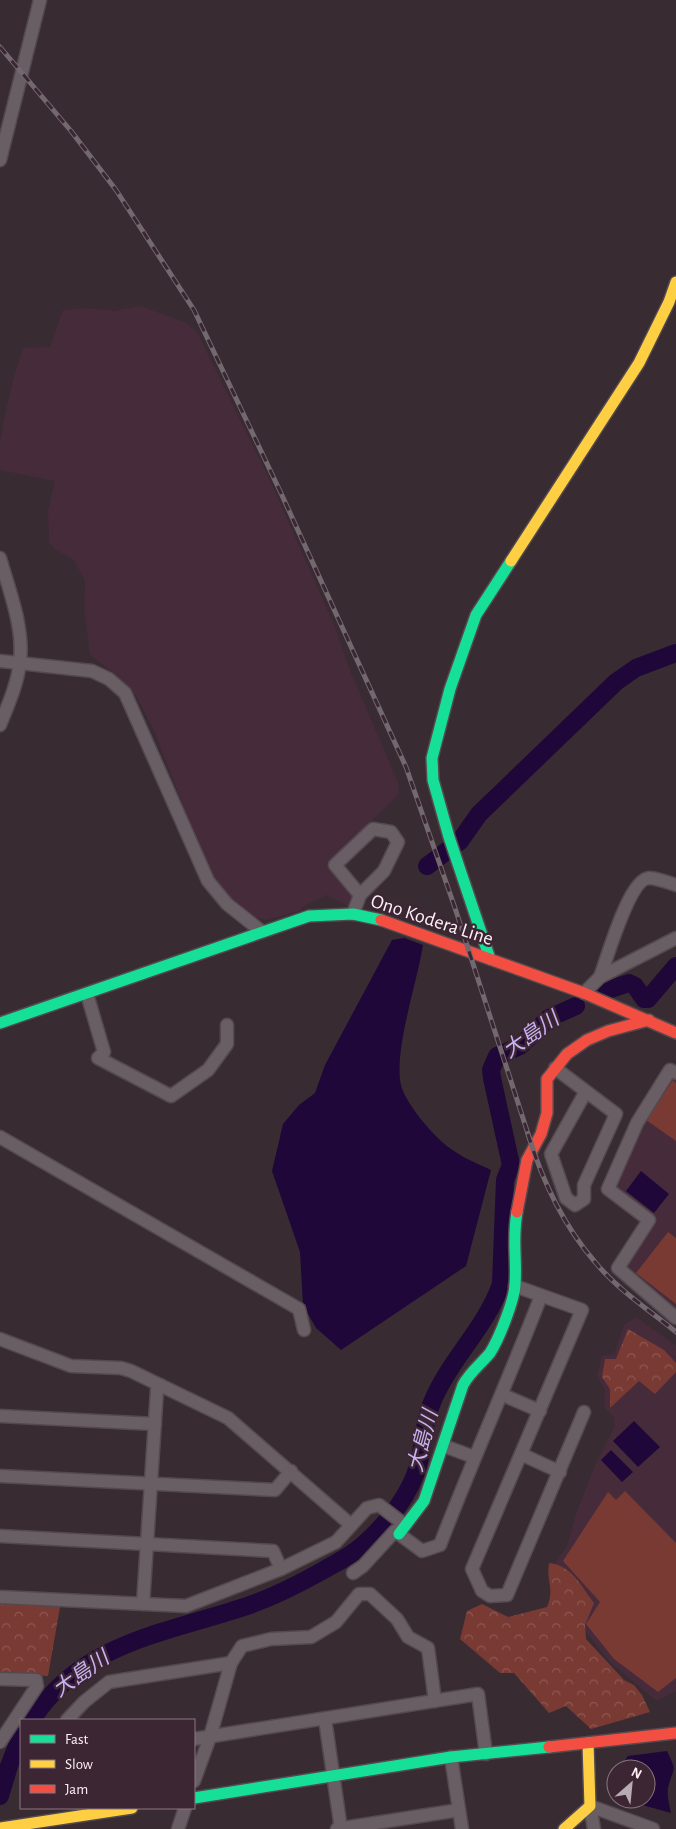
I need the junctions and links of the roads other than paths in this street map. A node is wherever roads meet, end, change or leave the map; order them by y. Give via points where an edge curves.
1 (40, 0) edge
2 (0, 160) edge
3 (676, 282) edge
4 (669, 302) junction
5 (676, 314) edge
6 (0, 558) edge
7 (0, 661) edge
8 (20, 661) junction
9 (0, 725) edge
10 (676, 886) edge
11 (360, 895) junction
12 (353, 914) junction
13 (261, 931) junction
14 (676, 938) edge
15 (490, 959) junction
16 (600, 977) junction
17 (584, 993) junction
18 (86, 994) junction
19 (649, 1020) junction
20 (0, 1023) edge
21 (226, 1025) dead end
22 (676, 1033) edge
23 (555, 1068) junction
24 (676, 1074) edge
25 (585, 1093) junction
26 (0, 1137) edge
27 (515, 1286) junction
28 (542, 1296) junction
29 (676, 1318) edge
30 (304, 1330) dead end
31 (0, 1339) edge
32 (160, 1385) junction
33 (503, 1394) junction
34 (540, 1411) junction
35 (584, 1412) dead end
36 (0, 1416) edge
37 (155, 1424) junction
38 (444, 1446) junction
39 (523, 1455) junction
40 (474, 1457) junction
41 (291, 1472) junction
42 (560, 1472) junction
43 (0, 1476) edge
44 (152, 1484) junction
45 (351, 1525) junction
46 (402, 1529) junction
47 (0, 1536) edge
48 (147, 1544) junction
49 (281, 1569) junction
50 (353, 1573) dead end
51 (0, 1597) edge
52 (143, 1604) junction
53 (232, 1663) junction
54 (0, 1679) edge
55 (435, 1701) junction
56 (68, 1719) edge
57 (325, 1719) junction
58 (676, 1734) edge
59 (210, 1737) junction
60 (195, 1739) edge
61 (0, 1742) edge
62 (588, 1743) junction
63 (486, 1754) junction
64 (451, 1758) junction
65 (333, 1776) junction
66 (195, 1778) edge
67 (195, 1798) edge
68 (590, 1806) junction
69 (126, 1809) edge
70 (185, 1809) edge
71 (459, 1810) junction
72 (632, 1825) edge
73 (2, 1828) edge
74 (178, 1829) edge
75 (340, 1829) edge
76 (462, 1829) edge
77 (564, 1829) edge
78 (594, 1829) edge
79 (652, 1829) edge

1 - 2 street
3 - 4 street
4 - 5 street
4 - 15 street via 639,363 476,615 450,689 432,758 433,780
6 - 8 street via 14,607
7 - 8 street
8 - 9 street
8 - 13 street via 92,671 125,694 208,880 226,904
10 - 16 street via 650,878 639,882
11 - 11 street via 384,871 398,842 392,832 372,829 335,865
11 - 12 street
12 - 13 street, Ono Kodera Line via 309,916
12 - 15 street, Ono Kodera Line via 388,921
13 - 18 street, Ono Kodera Line
14 - 16 street
15 - 17 street, Ono Kodera Line
16 - 17 street
17 - 19 street, Ono Kodera Line
18 - 20 street, Ono Kodera Line
18 - 21 street via 104,1052 98,1058 171,1096 208,1070 227,1044
19 - 22 street, Ono Kodera Line
19 - 23 street via 587,1040 567,1054
23 - 25 street
23 - 27 street via 547,1079 547,1113 541,1134 527,1160 522,1182 513,1234
24 - 29 street via 670,1070 637,1123 608,1189 649,1220 618,1268
25 - 25 street via 551,1154 566,1198 575,1205 584,1199 584,1185 616,1114
26 - 30 street via 299,1309
27 - 28 street
27 - 38 street via 490,1352 463,1385
28 - 33 street
28 - 34 street via 582,1310
31 - 32 street via 71,1366 120,1368
32 - 37 street
32 - 41 street via 228,1418
33 - 34 street
33 - 40 street
34 - 39 street
35 - 42 street
36 - 37 street
37 - 44 street
38 - 40 street
38 - 46 street via 424,1501
39 - 42 street
39 - 42 street via 472,1568 482,1591 490,1596 507,1595
40 - 46 street via 440,1545 422,1551
41 - 44 street via 275,1490
41 - 45 street
43 - 44 street
44 - 48 street
45 - 46 street via 367,1508 379,1505
45 - 49 street via 336,1542
46 - 50 street via 395,1531
47 - 48 street
48 - 49 street via 274,1551
48 - 52 street
49 - 52 street via 186,1606
51 - 52 street
53 - 55 street via 242,1646 271,1639 311,1637 336,1622 358,1594 370,1594 396,1619 408,1637 428,1648
53 - 56 street via 109,1682
53 - 59 street
54 - 61 street via 36,1680 38,1686
55 - 57 street
55 - 63 street via 478,1694
57 - 59 street
57 - 65 street
58 - 62 street
59 - 60 street
59 - 66 street
62 - 63 street
62 - 68 street
63 - 64 street
64 - 65 street
64 - 71 street
65 - 67 street
65 - 75 street
68 - 72 street
68 - 77 street
68 - 78 street
69 - 73 street
70 - 74 street
71 - 75 street
71 - 76 street
72 - 79 street

